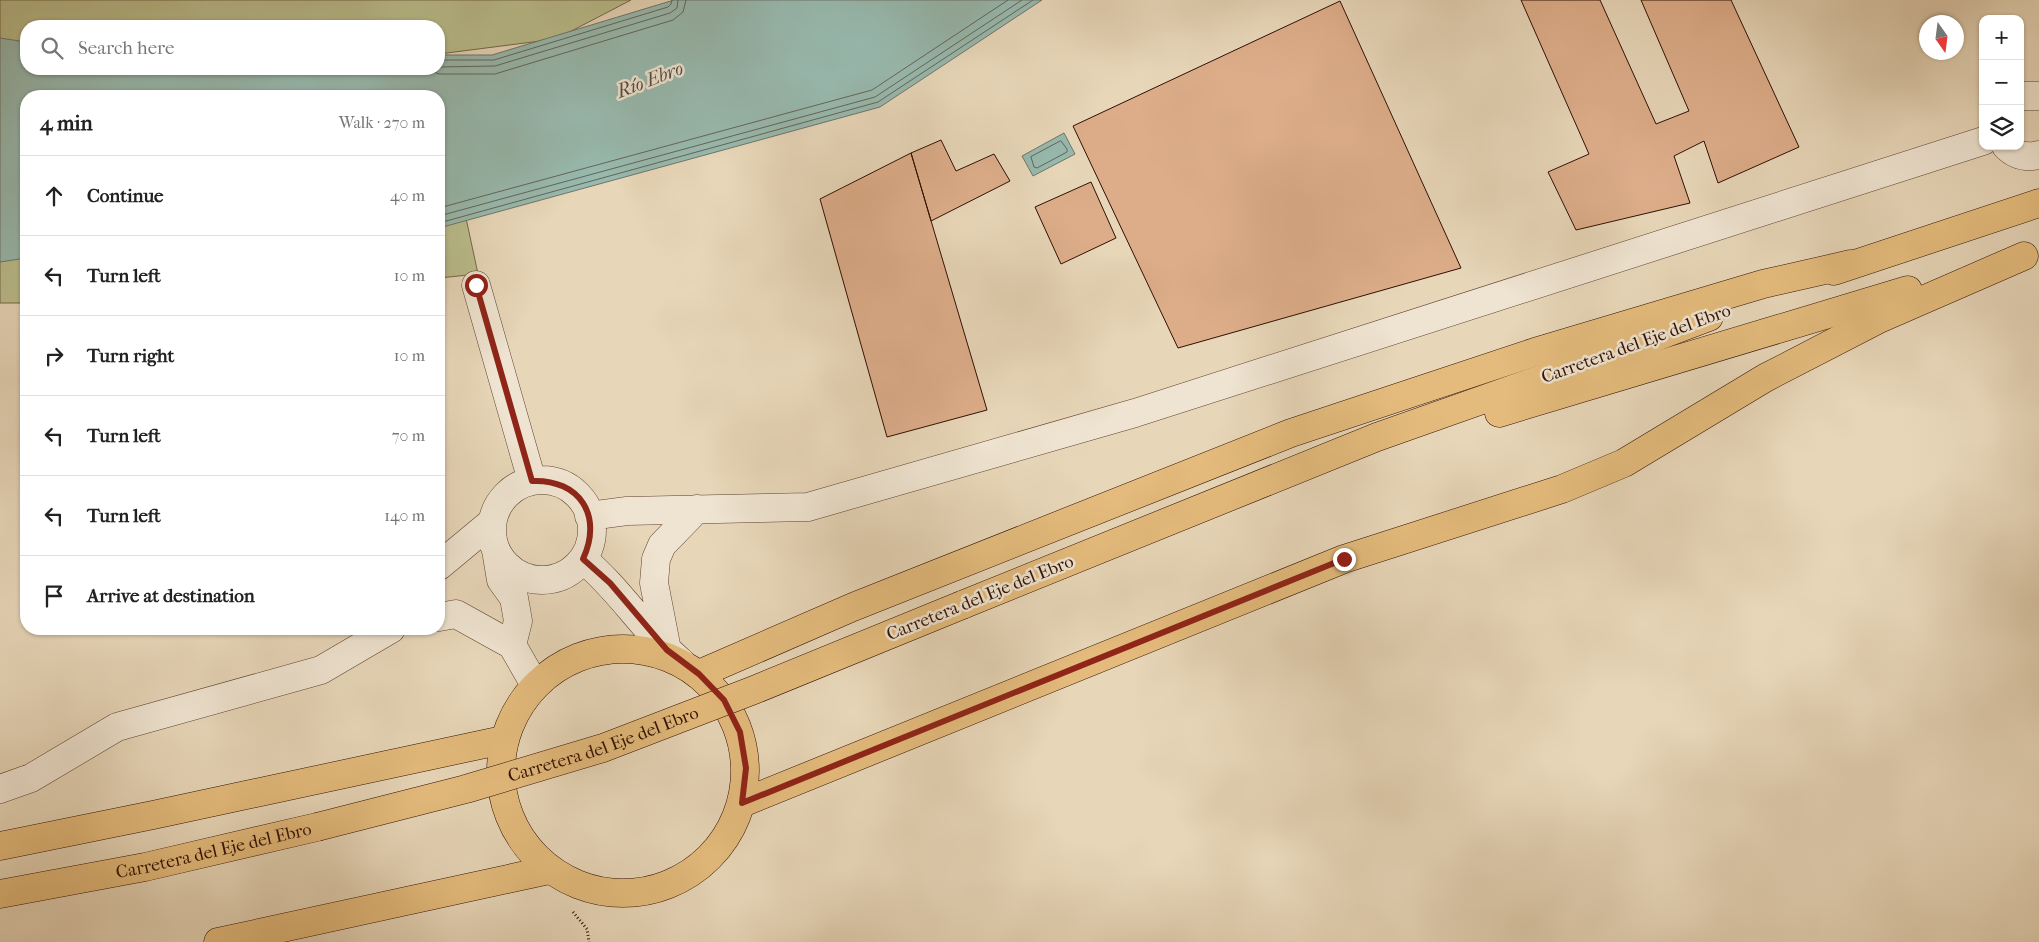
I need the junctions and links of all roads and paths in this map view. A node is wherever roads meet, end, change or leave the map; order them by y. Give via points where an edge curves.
1 (2024, 96) edge
2 (2039, 96) edge
3 (1979, 142) edge
4 (2012, 150) edge
5 (2039, 155) edge
6 (2039, 203) edge
7 (2031, 253) edge
8 (1851, 264) junction
9 (476, 285) dead end
10 (532, 481) junction
11 (1237, 494) junction
12 (697, 509) junction
13 (589, 516) junction
14 (492, 522) junction
15 (497, 552) junction
16 (583, 559) junction
17 (445, 561) edge
18 (445, 616) edge
19 (381, 635) edge
20 (512, 645) junction
21 (683, 662) junction
22 (535, 684) junction
23 (503, 740) junction
24 (0, 788) edge
25 (742, 803) junction
26 (0, 846) edge
27 (549, 870) junction
28 (0, 894) edge
29 (573, 912) dead end
30 (218, 942) edge
31 (588, 942) edge

1 - 2 street
3 - 12 street via 1135,414 808,507
4 - 5 street via 2020,156
6 - 8 main road, Carretera del Eje del Ebro
7 - 11 main road, Carretera del Eje del Ebro via 1497,413 1343,465
7 - 25 main road via 1877,320 1765,378 1624,463 1562,490 1344,559
8 - 11 main road, Carretera del Eje del Ebro via 1589,362 1377,436
8 - 21 main road via 1764,284 1534,352 1291,433 853,607
9 - 10 street
10 - 13 street via 547,480 561,484 583,502
10 - 14 street via 506,495
11 - 28 main road, Carretera del Eje del Ebro, bridge via 603,748 466,790 317,827 145,867
12 - 13 street
12 - 21 street via 662,545 656,559 654,583
13 - 16 street via 592,531
14 - 15 street via 492,538
14 - 17 street
15 - 16 street via 507,566 521,576 538,580 555,578 570,571
15 - 20 street via 501,580 514,598 518,621
16 - 21 street via 610,583
18 - 20 street via 456,614
19 - 24 street via 322,670 118,726 32,778
20 - 22 street
21 - 22 main road via 644,650 605,649 567,661
21 - 25 main road via 724,700 740,732 746,768
22 - 23 main road via 515,710
23 - 26 main road
23 - 27 main road via 499,776 506,812 523,844
25 - 27 main road via 723,842 700,866 676,882 648,891 620,894 574,884
27 - 30 main road
29 - 31 path via 587,929

